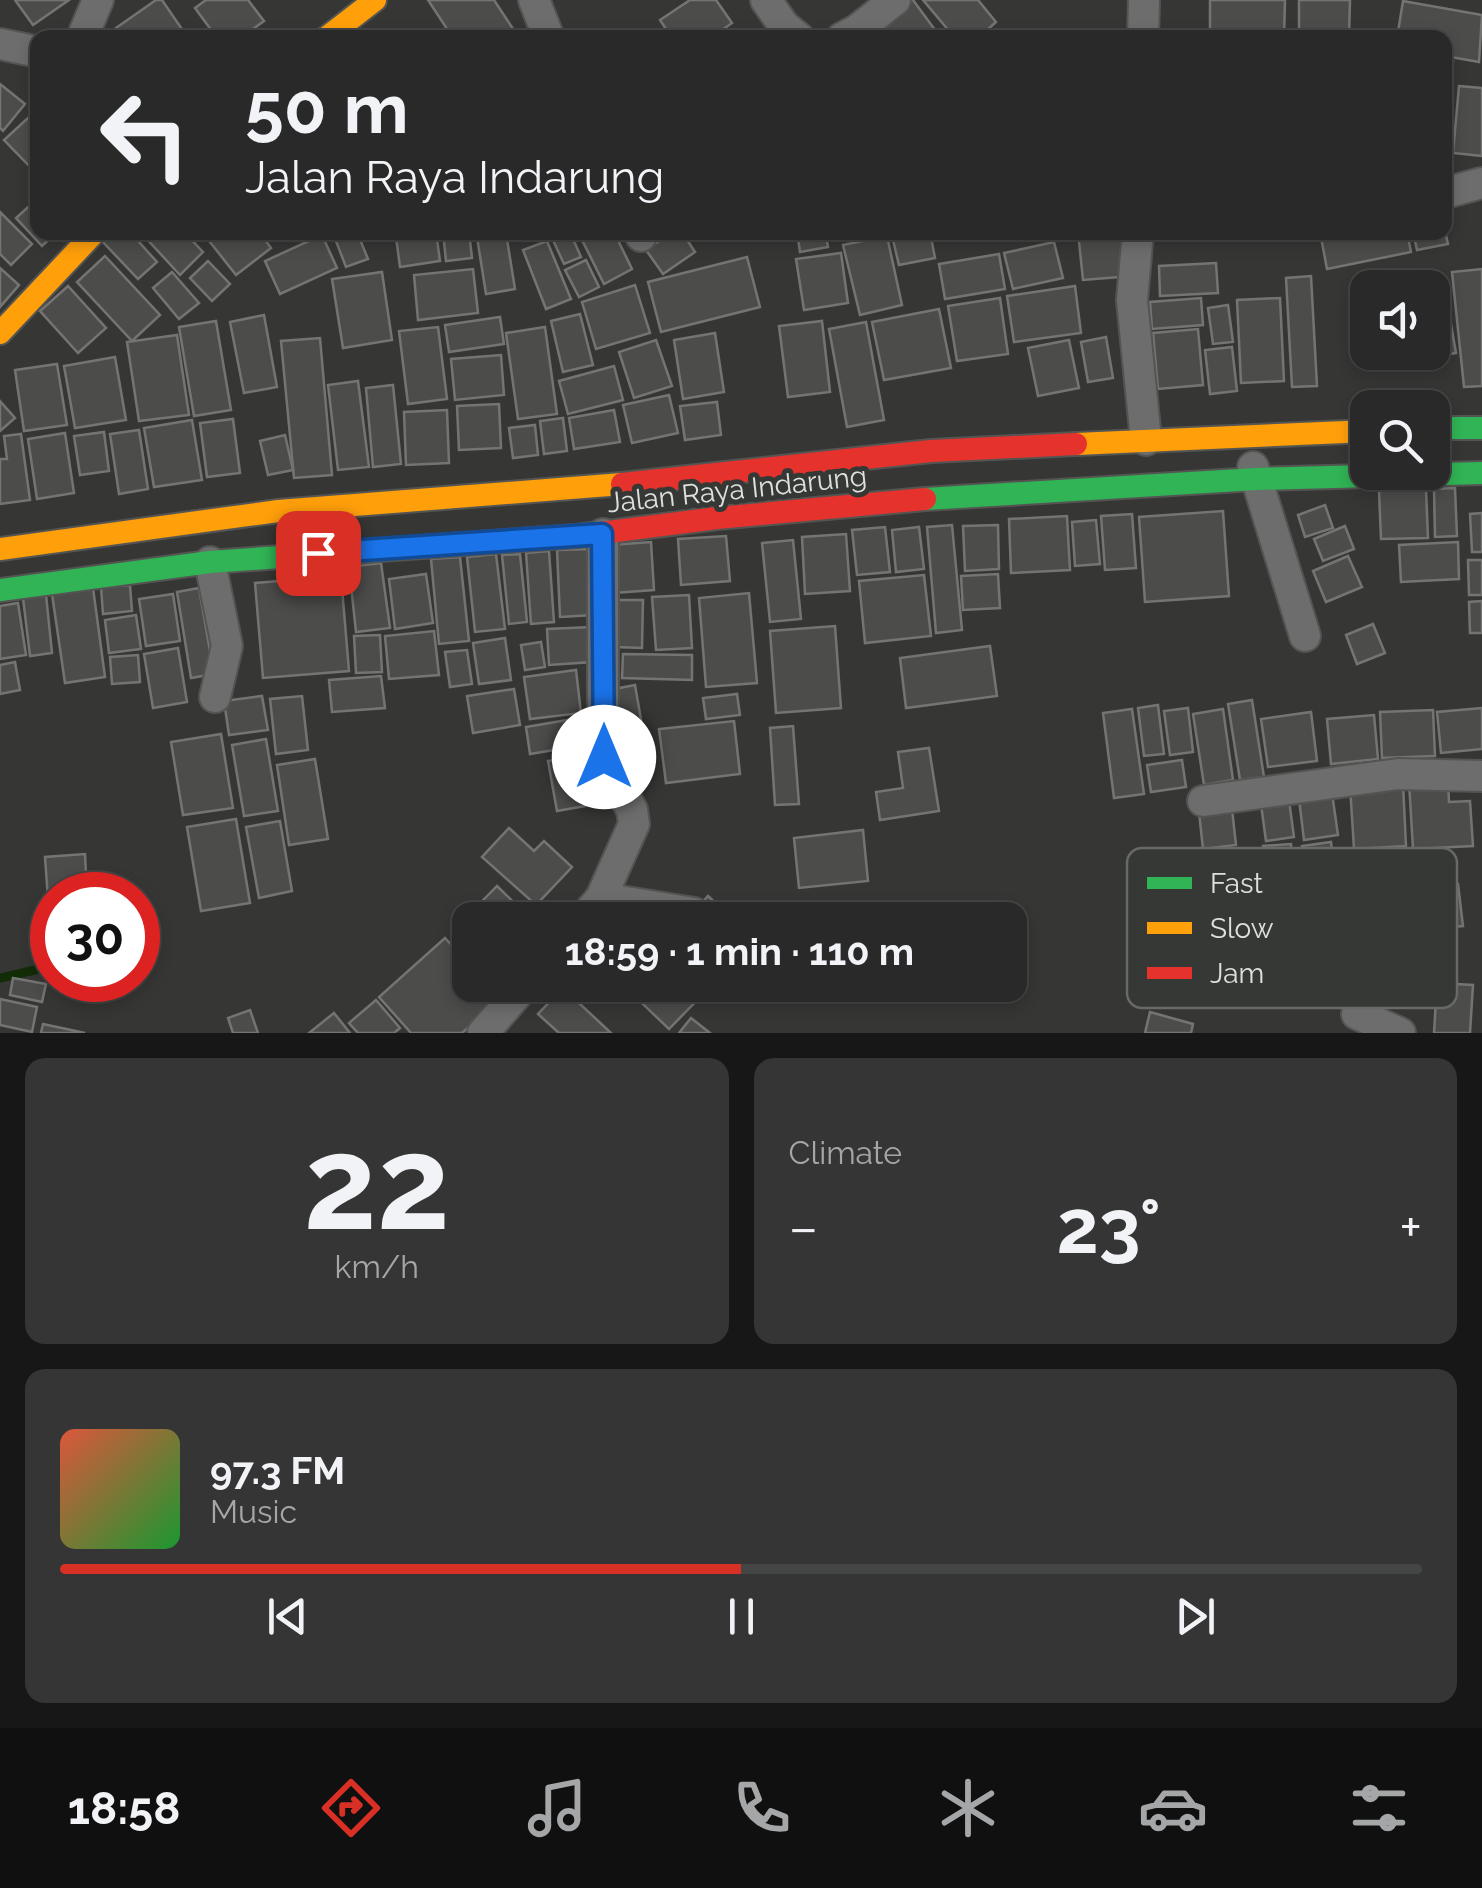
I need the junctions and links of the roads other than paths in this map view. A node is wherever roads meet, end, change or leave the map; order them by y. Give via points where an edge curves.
1 (98, 0) edge
2 (375, 0) edge
3 (534, 0) edge
4 (766, 0) edge
5 (896, 0) edge
6 (1144, 0) edge
7 (87, 30) edge
8 (336, 30) edge
9 (546, 30) edge
10 (789, 30) edge
11 (857, 30) edge
12 (1143, 30) edge
13 (0, 44) edge
14 (30, 50) edge
15 (1482, 183) edge
16 (1452, 191) edge
17 (87, 240) edge
18 (1137, 240) edge
19 (0, 333) edge
20 (1450, 428) edge
21 (1482, 428) edge
22 (1350, 431) edge
23 (1244, 435) junction
24 (1146, 440) junction
25 (1482, 473) edge
26 (711, 474) junction
27 (1256, 479) junction
28 (278, 511) junction
29 (716, 518) junction
30 (602, 534) junction
31 (0, 548) edge
32 (283, 556) junction
33 (210, 562) junction
34 (0, 590) edge
35 (1305, 636) dead end
36 (216, 697) dead end
37 (1482, 776) edge
38 (1203, 801) dead end
39 (595, 902) edge
40 (510, 1002) edge
41 (1357, 1014) dead end
42 (482, 1033) edge
43 (1400, 1033) edge

1 - 7 street
2 - 8 main road
3 - 9 street
4 - 10 street
5 - 11 street
6 - 12 street
13 - 14 street
15 - 16 street
17 - 19 main road
18 - 24 street via 1132,300
20 - 21 main road
22 - 23 main road, Jalan Raya Indarung
23 - 24 main road, Jalan Raya Indarung
23 - 27 street
24 - 26 main road, Jalan Raya Indarung via 932,451
25 - 27 main road, Jalan Raya Indarung
26 - 28 main road, Jalan Raya Indarung
26 - 29 main road
27 - 29 main road, Jalan Raya Indarung
27 - 35 street
28 - 31 main road, Jalan Raya Indarung
28 - 32 main road
29 - 30 main road, Jalan Raya Indarung
30 - 32 main road, Jalan Raya Indarung
30 - 39 street via 604,757 634,824
32 - 33 main road, Jalan Raya Indarung
33 - 34 main road, Jalan Raya Indarung
33 - 36 street via 227,646
37 - 38 street via 1398,774
40 - 42 street
41 - 43 street

